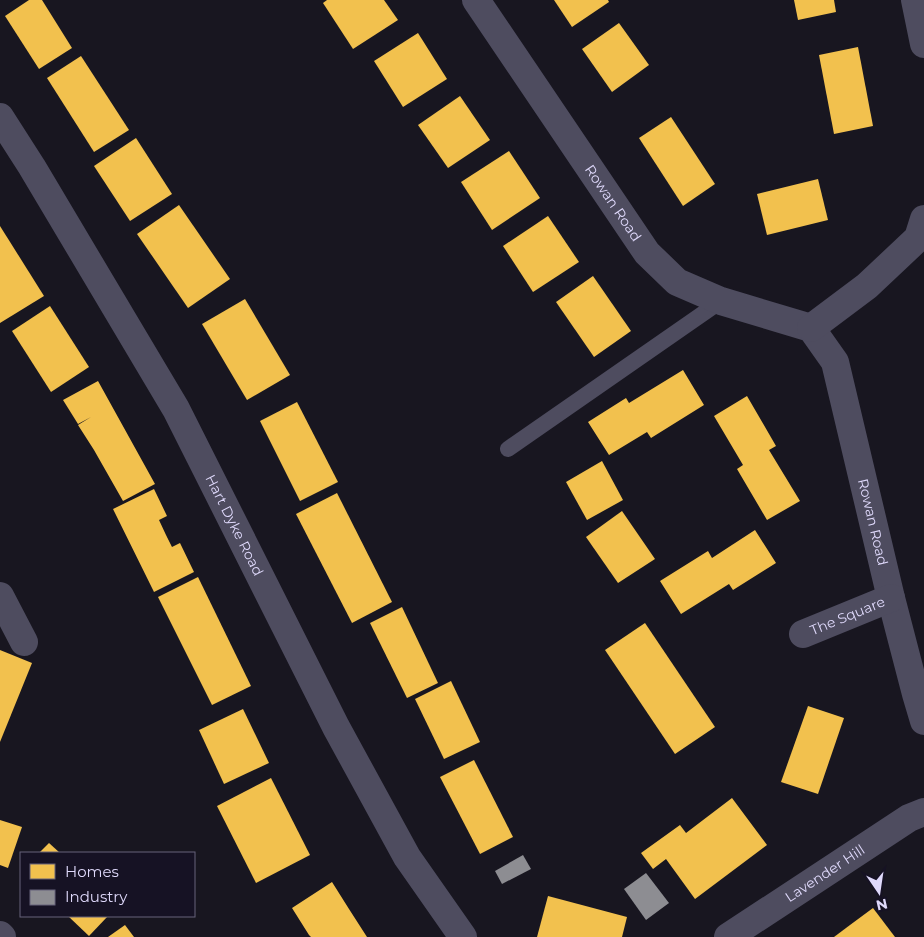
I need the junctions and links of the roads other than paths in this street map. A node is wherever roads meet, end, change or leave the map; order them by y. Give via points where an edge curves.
1 (476, 0) edge
2 (915, 0) edge
3 (924, 44) edge
4 (0, 117) edge
5 (924, 219) edge
6 (721, 301) junction
7 (811, 328) junction
8 (508, 448) dead end
9 (0, 596) edge
10 (891, 598) junction
11 (803, 634) dead end
12 (24, 642) dead end
13 (924, 721) edge
14 (924, 812) edge
15 (464, 937) edge
16 (728, 937) edge

1 - 6 street, Rowan Road via 646,253 677,282
2 - 3 street
4 - 15 street, Hart Dyke Road via 176,409 336,727 407,857
5 - 7 street via 918,238 867,286
6 - 7 street, Rowan Road
6 - 8 lane
7 - 10 street, Rowan Road via 835,362
9 - 12 street
10 - 11 street, The Square
10 - 13 street, Rowan Road
14 - 16 street, Lavender Hill via 909,818

